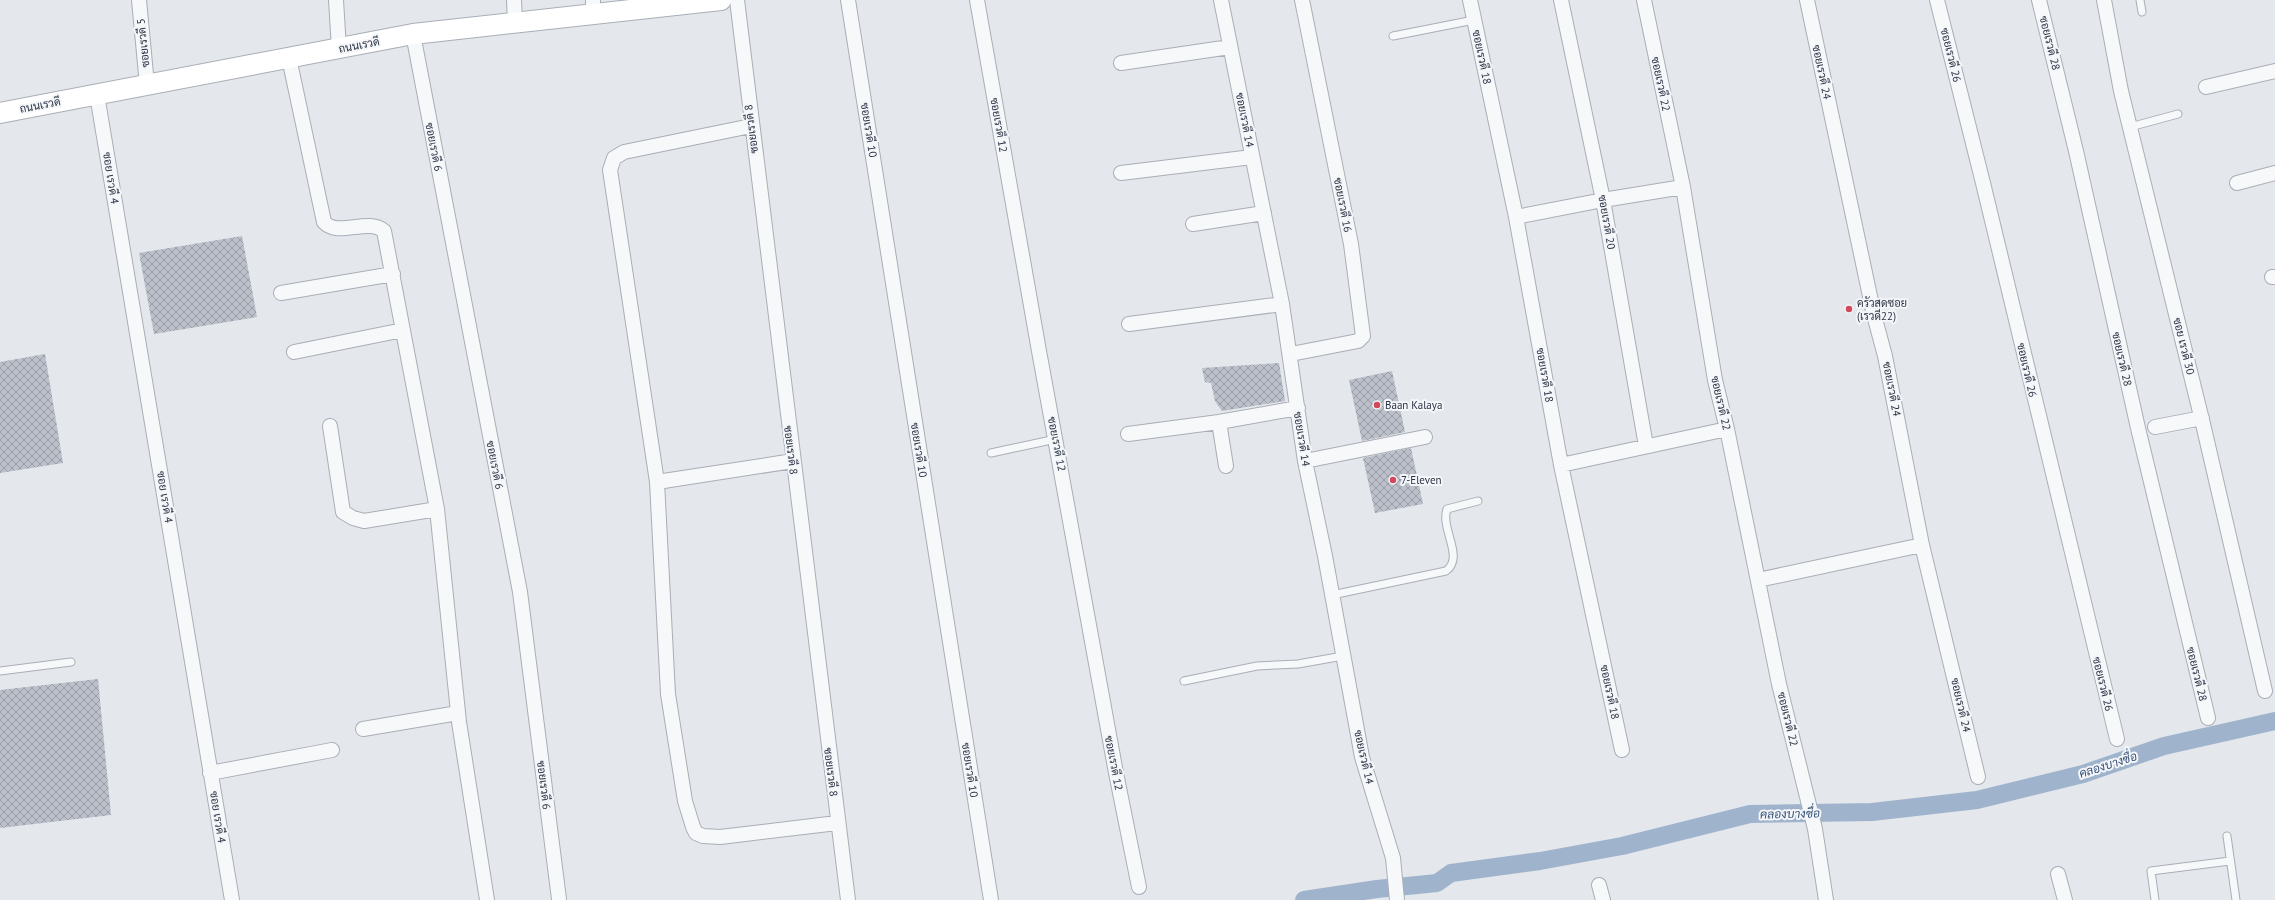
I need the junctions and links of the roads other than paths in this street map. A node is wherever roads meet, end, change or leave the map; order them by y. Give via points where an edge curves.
1 (139, 0) edge
2 (336, 0) edge
3 (514, 0) edge
4 (721, 0) edge
5 (736, 0) edge
6 (848, 0) edge
7 (977, 0) edge
8 (1220, 0) edge
9 (1302, 0) edge
10 (1470, 0) edge
11 (1561, 0) edge
12 (1644, 0) edge
13 (1807, 0) edge
14 (1937, 0) edge
15 (2039, 0) edge
16 (2104, 0) edge
17 (2140, 0) edge
18 (658, 4) edge
19 (593, 8) edge
20 (2142, 12) dead end
21 (1474, 20) junction
22 (515, 24) junction
23 (413, 34) junction
24 (1393, 36) dead end
25 (1230, 47) junction
26 (339, 49) junction
27 (289, 58) junction
28 (1121, 63) dead end
29 (2275, 71) edge
30 (147, 85) junction
31 (2206, 87) dead end
32 (97, 95) junction
33 (0, 113) edge
34 (2178, 114) dead end
35 (751, 126) junction
36 (2130, 127) junction
37 (1252, 157) junction
38 (1121, 173) dead end
39 (2275, 173) edge
40 (2237, 183) dead end
41 (1683, 187) junction
42 (1603, 200) junction
43 (1264, 213) junction
44 (1516, 217) junction
45 (1193, 224) dead end
46 (393, 274) junction
47 (281, 293) dead end
48 (1282, 304) junction
49 (1129, 324) dead end
50 (403, 330) junction
51 (294, 352) dead end
52 (1290, 354) junction
53 (1298, 408) junction
54 (2202, 418) junction
55 (1219, 422) junction
56 (330, 426) dead end
57 (2155, 427) dead end
58 (1727, 429) junction
59 (1128, 434) dead end
60 (1425, 436) dead end
61 (1056, 439) junction
62 (1646, 446) junction
63 (991, 453) dead end
64 (792, 461) junction
65 (1305, 461) junction
66 (1561, 464) junction
67 (1226, 466) dead end
68 (657, 482) junction
69 (1478, 501) dead end
70 (437, 509) junction
71 (1922, 546) junction
72 (1758, 580) junction
73 (1332, 595) junction
74 (1343, 656) junction
75 (71, 662) dead end
76 (0, 671) edge
77 (1184, 681) dead end
78 (2265, 691) dead end
79 (458, 713) junction
80 (2208, 718) dead end
81 (363, 729) dead end
82 (2116, 739) dead end
83 (332, 750) dead end
84 (1622, 750) dead end
85 (210, 773) junction
86 (1978, 778) dead end
87 (838, 823) junction
88 (2227, 836) dead end
89 (2230, 861) junction
90 (2058, 874) dead end
91 (1599, 885) dead end
92 (1140, 887) dead end
93 (559, 899) dead end
94 (1397, 899) edge
95 (232, 900) edge
96 (487, 900) edge
97 (848, 900) edge
98 (990, 900) edge
99 (1603, 900) edge
100 (1826, 900) edge
101 (2065, 900) edge
102 (2155, 900) edge
103 (2236, 900) edge

1 - 30 street, ซอยเรวดี 5
2 - 26 street
3 - 22 street
4 - 18 street, ถนนเรวดี
5 - 35 street, ซอยเรวดี 8
6 - 98 street, ซอยเรวดี 10
7 - 61 street, ซอยเรวดี 12
8 - 25 street, ซอยเรวดี 14
9 - 52 street, ซอยเรวดี 16 via 1351,244 1363,336 1358,341
10 - 21 street, ซอยเรวดี 18
11 - 42 street, ซอยเรวดี 20
12 - 41 street, ซอยเรวดี 22
13 - 71 street, ซอยเรวดี 24 via 1874,316 1885,356
14 - 82 street, ซอยเรวดี 26
15 - 80 street, ซอยเรวดี 28
16 - 36 street, ซอย เรวดี 30
17 - 20 lane
18 - 19 street, ถนนเรวดี
19 - 22 street, ถนนเรวดี
21 - 24 lane
21 - 44 street, ซอยเรวดี 18
22 - 23 street, ถนนเรวดี
23 - 26 street, ถนนเรวดี
23 - 93 street, ซอยเรวดี 6 via 520,592
25 - 28 street
25 - 37 street, ซอยเรวดี 14
26 - 27 street, ถนนเรวดี
27 - 30 street, ถนนเรวดี
27 - 46 street via 324,222 332,228 379,227 384,231
29 - 31 street
30 - 32 street, ถนนเรวดี
32 - 33 street, ถนนเรวดี
32 - 85 street, ซอย เรวดี 4
34 - 36 lane
35 - 64 street, ซอยเรวดี 8
35 - 68 street via 624,152 614,158 610,170
36 - 54 street, ซอย เรวดี 30
37 - 38 street
37 - 43 street, ซอยเรวดี 14
39 - 40 street
41 - 42 street
41 - 58 street, ซอยเรวดี 22 via 1715,380
42 - 44 street
42 - 62 street, ซอยเรวดี 20
43 - 45 street
43 - 48 street, ซอยเรวดี 14
44 - 66 street, ซอยเรวดี 18
46 - 47 street
46 - 50 street
48 - 49 street
48 - 52 street, ซอยเรวดี 14
50 - 51 street
50 - 70 street
52 - 53 street, ซอยเรวดี 14
53 - 55 street
53 - 65 street, ซอยเรวดี 14
54 - 57 street
54 - 78 street, ซอย เรวดี 30
55 - 59 street
55 - 67 street
56 - 70 street via 342,512 364,521
58 - 62 street
58 - 72 street, ซอยเรวดี 22
60 - 65 street
61 - 63 lane
61 - 92 street, ซอยเรวดี 12 via 1116,772
62 - 66 street
64 - 68 street
64 - 87 street, ซอยเรวดี 8
65 - 73 street, ซอยเรวดี 14
66 - 84 street, ซอยเรวดี 18
68 - 87 street via 668,694 685,801 692,827 696,833 703,836 720,837
69 - 73 lane via 1447,510 1445,524 1454,560 1446,571
70 - 79 street
71 - 72 street
71 - 86 street, ซอยเรวดี 24
72 - 100 street, ซอยเรวดี 22 via 1779,684 1816,829
73 - 74 street, ซอยเรวดี 14
74 - 77 lane via 1298,664 1257,666
74 - 94 street, ซอยเรวดี 14 via 1362,757 1393,858
75 - 76 lane
79 - 81 street
79 - 96 street
83 - 85 street
85 - 95 street, ซอย เรวดี 4
87 - 97 street, ซอยเรวดี 8
88 - 89 lane
89 - 102 lane via 2151,871
89 - 103 lane
90 - 101 street
91 - 99 street

